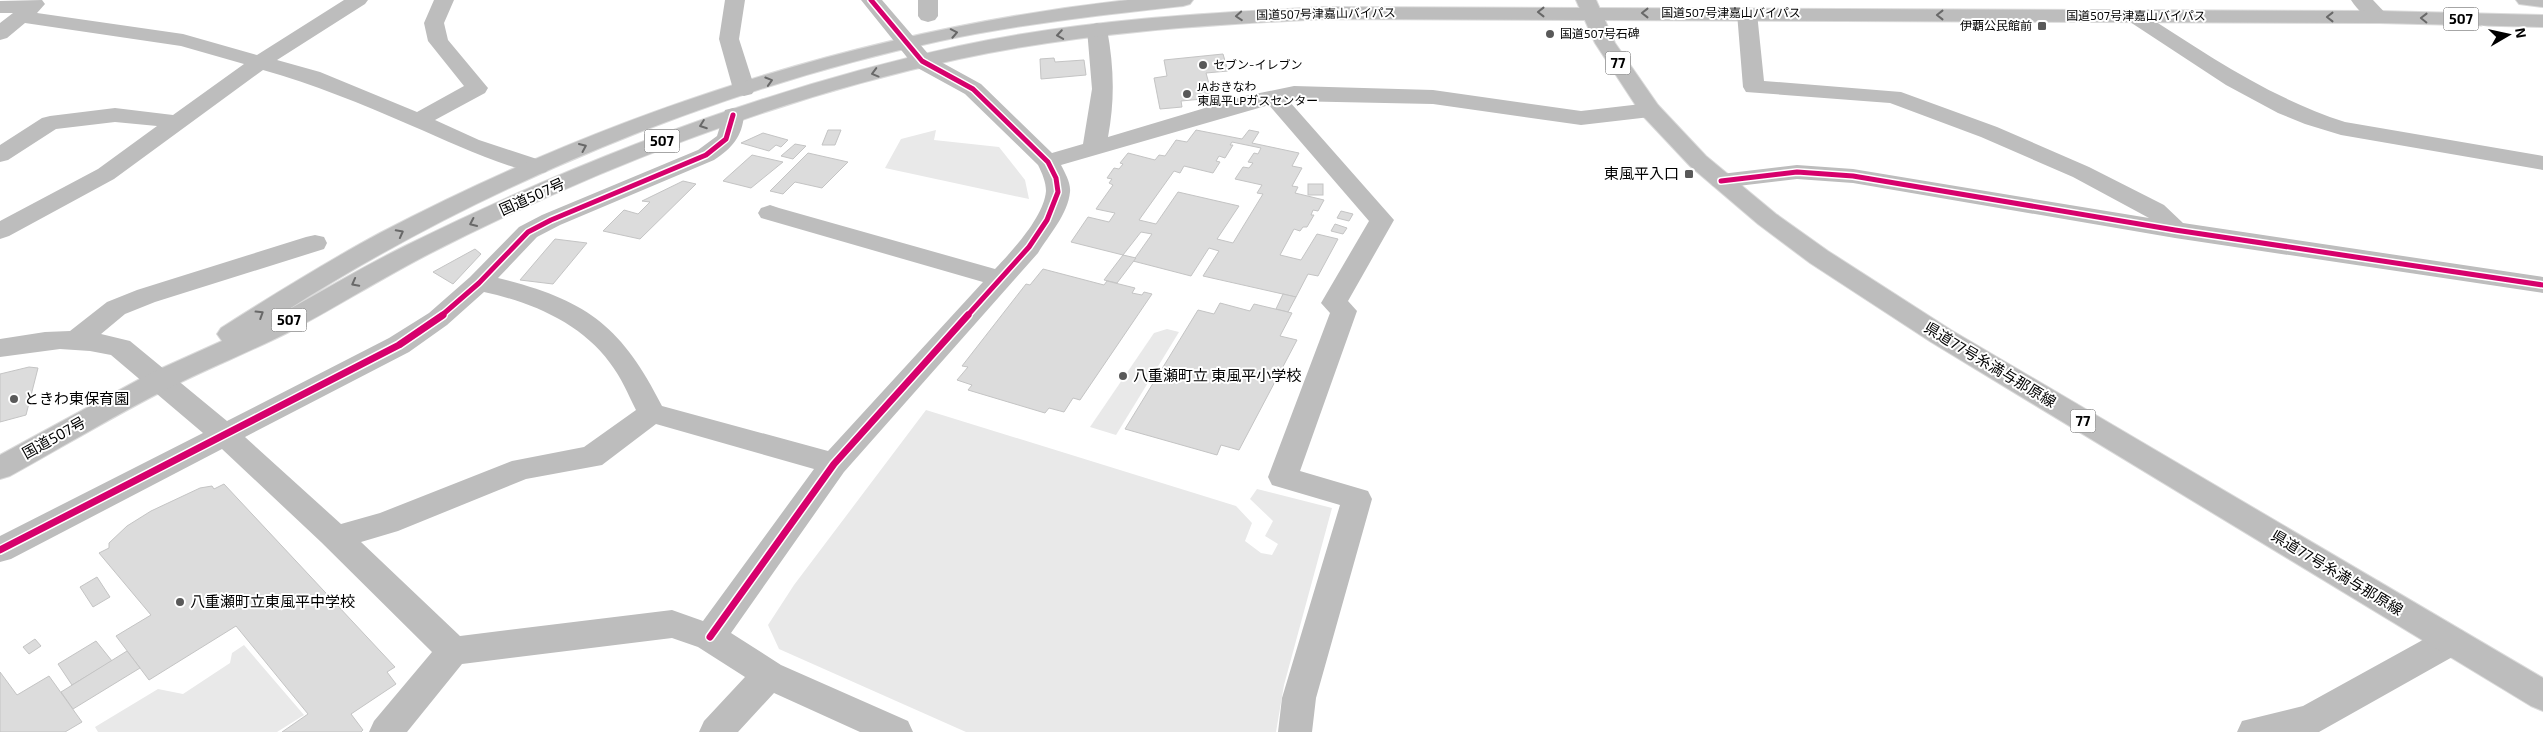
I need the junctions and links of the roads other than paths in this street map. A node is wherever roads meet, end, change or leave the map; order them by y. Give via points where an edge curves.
1 (358, 0) edge
2 (444, 0) edge
3 (735, 0) edge
4 (871, 0) edge
5 (1183, 0) edge
6 (2361, 0) edge
7 (2526, 0) edge
8 (2543, 1) edge
9 (1588, 6) edge
10 (0, 7) edge
11 (32, 8) edge
12 (1747, 13) junction
13 (2134, 16) junction
14 (2379, 17) junction
15 (2543, 21) edge
16 (1097, 29) junction
17 (0, 34) edge
18 (906, 42) junction
19 (922, 61) junction
20 (260, 62) junction
21 (744, 89) junction
22 (1274, 97) junction
23 (1650, 110) junction
24 (733, 115) junction
25 (418, 120) junction
26 (178, 122) junction
27 (1094, 148) junction
28 (0, 155) edge
29 (1048, 162) junction
30 (2543, 163) edge
31 (538, 167) junction
32 (1721, 181) junction
33 (770, 213) dead end
34 (2175, 230) junction
35 (0, 231) edge
36 (315, 243) dead end
37 (1001, 279) junction
38 (479, 283) junction
39 (2543, 285) edge
40 (78, 339) junction
41 (0, 348) edge
42 (161, 380) junction
43 (652, 413) junction
44 (225, 436) junction
45 (834, 464) junction
46 (0, 468) edge
47 (337, 537) junction
48 (0, 550) edge
49 (710, 637) junction
50 (2451, 641) junction
51 (453, 651) junction
52 (769, 676) junction
53 (2543, 696) edge
54 (386, 732) edge
55 (716, 732) edge
56 (896, 732) edge
57 (1295, 732) edge
58 (2254, 732) edge

1 - 20 main road
2 - 25 main road via 434,23 438,41 477,88
3 - 21 main road via 729,40
4 - 18 main road
18 -> 5 main road, 507 via 1078,11
6 - 14 main road
7 - 8 main road
12 -> 9 main road, 国道507号津嘉山バイパス / 507
9 -> 16 main road, 国道507号津嘉山バイパス / 507 via 1252,15
9 - 23 main road, 県道77号糸満与那原線 / 77 via 1604,43
10 - 11 main road
11 - 17 main road
11 - 20 main road via 183,40
13 -> 12 main road, 国道507号津嘉山バイパス / 507
12 - 34 main road via 1754,87 1893,97 1989,132 2081,172 2155,210
14 -> 13 main road, 国道507号津嘉山バイパス / 507
13 - 30 main road via 2258,92 2315,121
15 -> 14 main road, 国道507号津嘉山バイパス / 507
16 -> 19 main road, 国道507号津嘉山バイパス / 507
16 - 27 main road via 1105,77
18 - 19 main road
21 -> 18 main road, 国道507号 / 507
19 -> 24 main road, 国道507号 / 507 via 818,88
19 - 29 main road via 973,89
20 - 25 main road via 312,77
20 - 26 main road
31 -> 21 main road, 国道507号 / 507 via 650,121
22 - 23 main road via 1294,93 1433,97 1581,118
22 - 27 main road
22 - 57 main road via 1382,220 1334,303 1344,311 1283,477 1357,499 1299,698
23 - 32 main road, 県道77号糸満与那原線 / 77
24 - 38 main road via 727,141 706,155 528,232
24 -> 42 main road, 国道507号 / 507 via 674,136 500,210 413,252 277,327
25 - 31 main road via 471,145
26 - 28 main road via 115,115 50,123
26 - 35 main road via 106,174
27 - 29 main road
29 - 37 main road via 1056,178 1058,192 1055,201 1029,247
42 -> 31 main road, 国道507号 / 507 via 342,264
32 - 34 main road via 1797,172 1854,176
32 - 50 main road, 県道77号糸満与那原線 / 77 via 1819,257 1941,336
33 - 37 main road
34 - 39 main road
36 - 40 main road via 116,308
37 - 45 main road
38 - 43 main road via 532,296 561,308 605,339 635,379
38 - 44 main road via 438,319 399,345
40 - 41 main road
40 - 42 main road via 120,348
42 - 44 main road
42 - 46 main road, 国道507号 / 507
43 - 45 main road
43 - 47 main road via 592,457 522,469 387,523
44 - 47 main road
44 - 48 main road
45 - 49 main road
47 - 51 main road
49 - 51 main road via 672,624
49 - 52 main road
50 - 53 main road, 県道77号糸満与那原線 / 77
50 - 58 main road via 2310,720
51 - 54 main road
52 - 55 main road
52 - 56 main road

